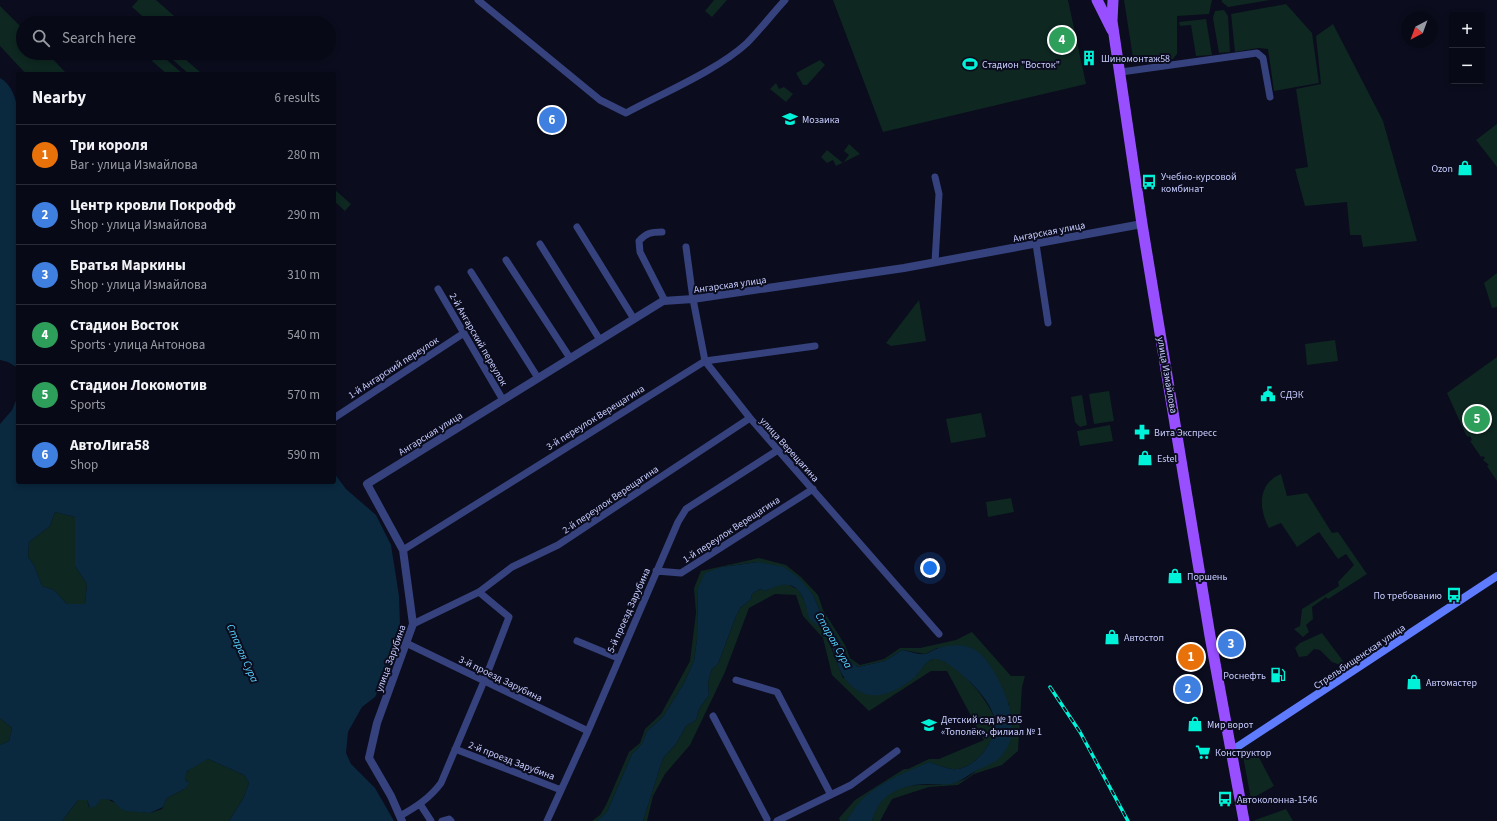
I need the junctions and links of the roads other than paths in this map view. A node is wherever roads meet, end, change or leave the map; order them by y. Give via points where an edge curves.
1 (478, 0) edge
2 (785, 0) edge
3 (1097, 0) edge
4 (1104, 0) edge
5 (1113, 0) edge
6 (1112, 27) junction
7 (1121, 72) junction
8 (1270, 97) dead end
9 (935, 176) dead end
10 (1142, 224) junction
11 (577, 227) dead end
12 (662, 232) dead end
13 (540, 244) dead end
14 (1036, 244) junction
15 (686, 247) dead end
16 (506, 260) dead end
17 (935, 262) junction
18 (471, 272) dead end
19 (438, 289) dead end
20 (693, 299) junction
21 (665, 301) junction
22 (634, 318) junction
23 (1048, 323) dead end
24 (464, 333) junction
25 (600, 340) junction
26 (815, 346) dead end
27 (570, 358) junction
28 (705, 361) junction
29 (538, 378) junction
30 (503, 400) junction
31 (336, 417) edge
32 (750, 418) junction
33 (778, 450) junction
34 (367, 484) joint
35 (813, 489) junction
36 (403, 550) junction
37 (656, 571) junction
38 (1497, 576) edge
39 (479, 592) junction
40 (413, 624) junction
41 (939, 634) dead end
42 (577, 641) dead end
43 (406, 643) junction
44 (618, 658) junction
45 (736, 680) dead end
46 (485, 681) junction
47 (713, 716) dead end
48 (588, 731) junction
49 (455, 749) junction
50 (897, 751) dead end
51 (1231, 751) junction
52 (560, 790) junction
53 (831, 795) junction
54 (420, 804) junction
55 (401, 818) edge
56 (764, 820) edge
57 (431, 821) edge
58 (442, 821) edge
59 (451, 821) edge
60 (546, 821) edge
61 (776, 821) edge
62 (1244, 821) edge

1 - 2 street via 600,100 626,113 712,68 746,44
3 - 6 main road
4 - 6 main road
5 - 6 main road, улица Измайлова
6 - 7 main road, улица Измайлова
7 - 8 street via 1257,53 1264,58
7 - 10 main road, улица Измайлова
9 - 17 street via 939,194
10 - 14 street, Ангарская улица
10 - 51 main road, улица Измайлова
11 - 22 street
12 - 21 street via 650,232 639,241 640,252
13 - 25 street
14 - 17 street, Ангарская улица
14 - 23 street
15 - 20 street, улица Верещагина
16 - 27 street
17 - 20 street, Ангарская улица
18 - 29 street
19 - 24 street, 2-й Ангарский переулок
20 - 21 street, Ангарская улица
20 - 28 street, улица Верещагина
21 - 22 street, Ангарская улица
22 - 25 street, Ангарская улица
24 - 30 street, 2-й Ангарский переулок
24 - 31 street, 1-й Ангарский переулок
25 - 27 street, Ангарская улица
26 - 28 street, 3-й переулок Верещагина
27 - 29 street, Ангарская улица
28 - 32 street, улица Верещагина
28 - 36 street, 3-й переулок Верещагина
29 - 30 street, Ангарская улица
30 - 34 street, Ангарская улица
32 - 33 street, улица Верещагина
32 - 39 street, 2-й переулок Верещагина via 558,545 512,567
33 - 35 street, улица Верещагина
33 - 37 street, 5-й проезд Зарубина via 686,509
34 - 36 street, улица Зарубина
35 - 37 street, 1-й переулок Верещагина via 681,573
35 - 41 street, улица Верещагина
36 - 40 street, улица Зарубина
37 - 44 street, 5-й проезд Зарубина
38 - 51 main road, Стрельбищенская улица
39 - 40 street, 2-й переулок Верещагина
39 - 46 street, улица Зарубина via 509,617
40 - 43 street, улица Зарубина
42 - 44 street
43 - 46 street, 3-й проезд Зарубина
43 - 55 street, улица Зарубина via 377,723 369,758
44 - 48 street, 5-й проезд Зарубина
45 - 53 street via 777,692
46 - 48 street, 3-й проезд Зарубина
46 - 49 street, улица Зарубина
47 - 56 street
48 - 52 street, 5-й проезд Зарубина
49 - 52 street, 2-й проезд Зарубина
49 - 54 street, улица Зарубина via 441,783 433,794
50 - 53 street via 851,785
51 - 62 main road, улица Измайлова
52 - 60 street, 5-й проезд Зарубина
53 - 61 street
54 - 55 street, улица Зарубина
54 - 57 street
56 - 61 street
58 - 59 street

